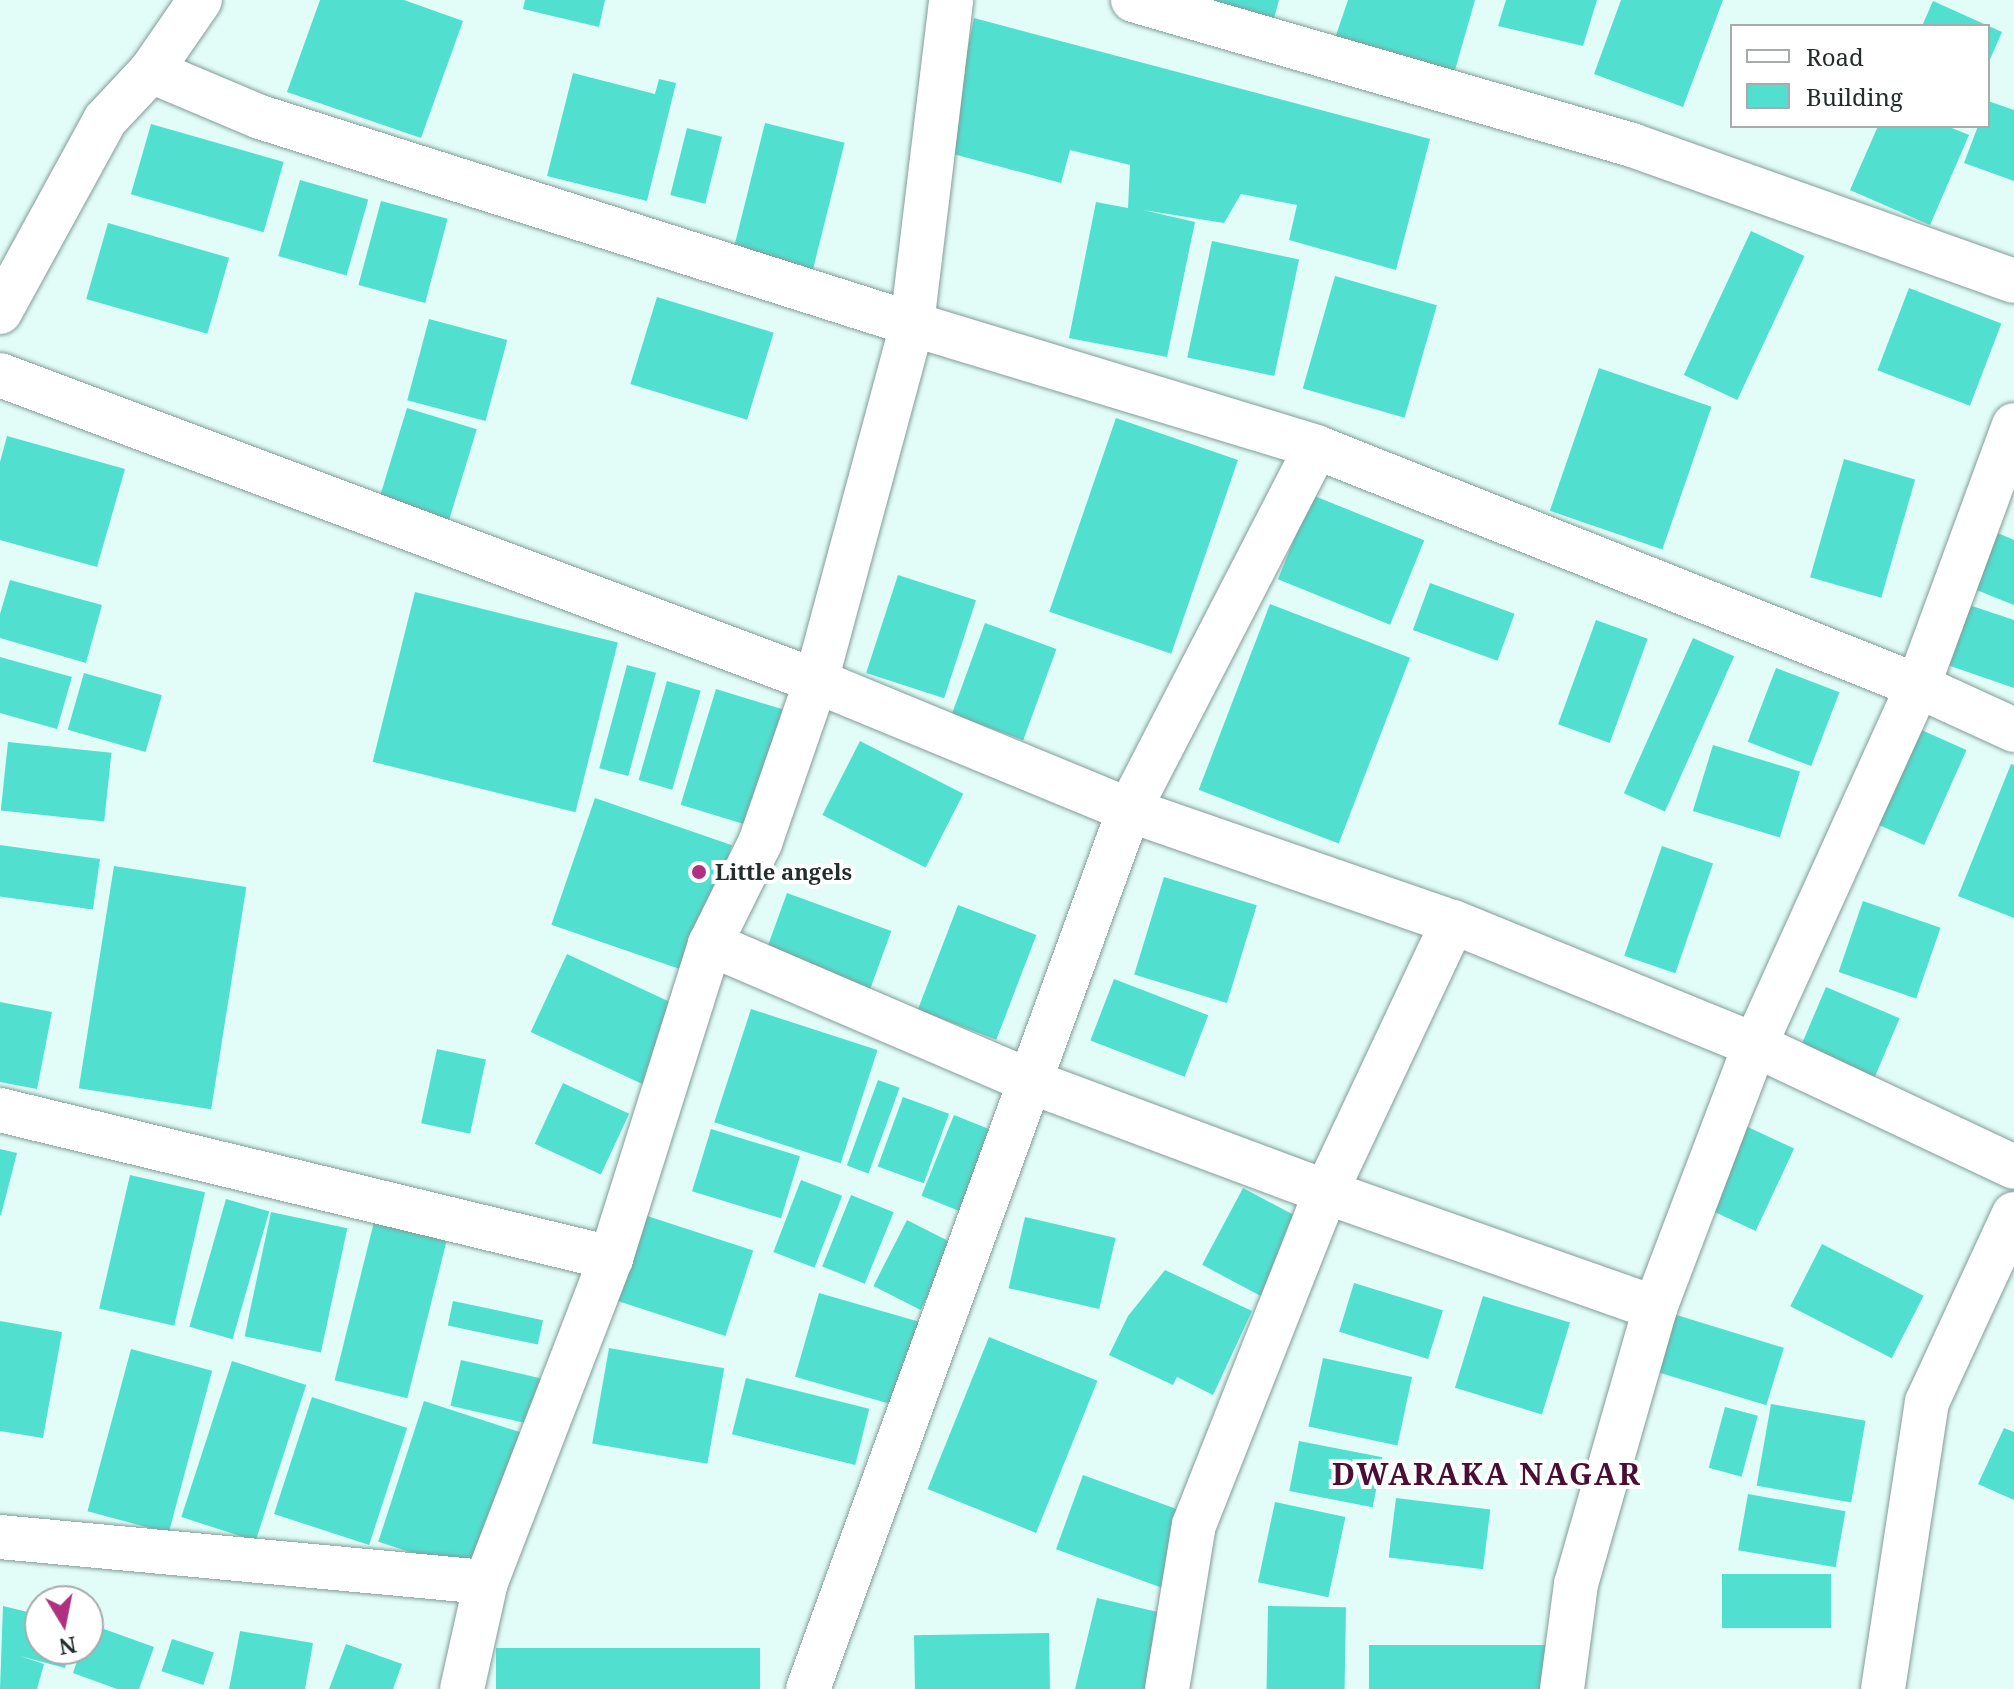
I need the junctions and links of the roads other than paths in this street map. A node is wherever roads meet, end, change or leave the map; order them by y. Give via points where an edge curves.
1 (200, 0) edge
2 (951, 0) edge
3 (1133, 0) edge
4 (151, 71) junction
5 (2014, 281) edge
6 (0, 312) edge
7 (912, 324) junction
8 (0, 375) edge
9 (2014, 425) edge
10 (1316, 447) junction
11 (816, 681) junction
12 (1918, 686) junction
13 (2014, 730) edge
14 (1129, 810) junction
15 (1453, 922) junction
16 (710, 944) junction
17 (1755, 1045) junction
18 (1029, 1081) junction
19 (0, 1110) edge
20 (2014, 1167) edge
21 (1326, 1192) junction
22 (2014, 1214) edge
23 (611, 1258) junction
24 (1999, 1284) edge
25 (1655, 1308) junction
26 (0, 1537) edge
27 (486, 1582) junction
28 (462, 1689) edge
29 (808, 1689) edge
30 (1167, 1689) edge
31 (1562, 1689) edge
32 (1883, 1689) edge

1 - 4 street
2 - 7 street
3 - 5 street via 1632,145
4 - 6 street via 105,120
4 - 7 street via 260,117
7 - 10 street
7 - 11 street
8 - 11 street
9 - 12 street
10 - 12 street
10 - 14 street
11 - 14 street
11 - 16 street via 760,843
12 - 13 street
12 - 17 street
14 - 15 street
14 - 18 street
15 - 17 street
15 - 21 street
16 - 18 street
16 - 23 street
17 - 20 street
17 - 25 street
18 - 21 street
18 - 29 street
19 - 23 street
21 - 25 street
21 - 30 street via 1194,1525
22 - 24 street
23 - 27 street
24 - 32 street via 1927,1402
25 - 31 street via 1576,1584
26 - 27 street
27 - 28 street

